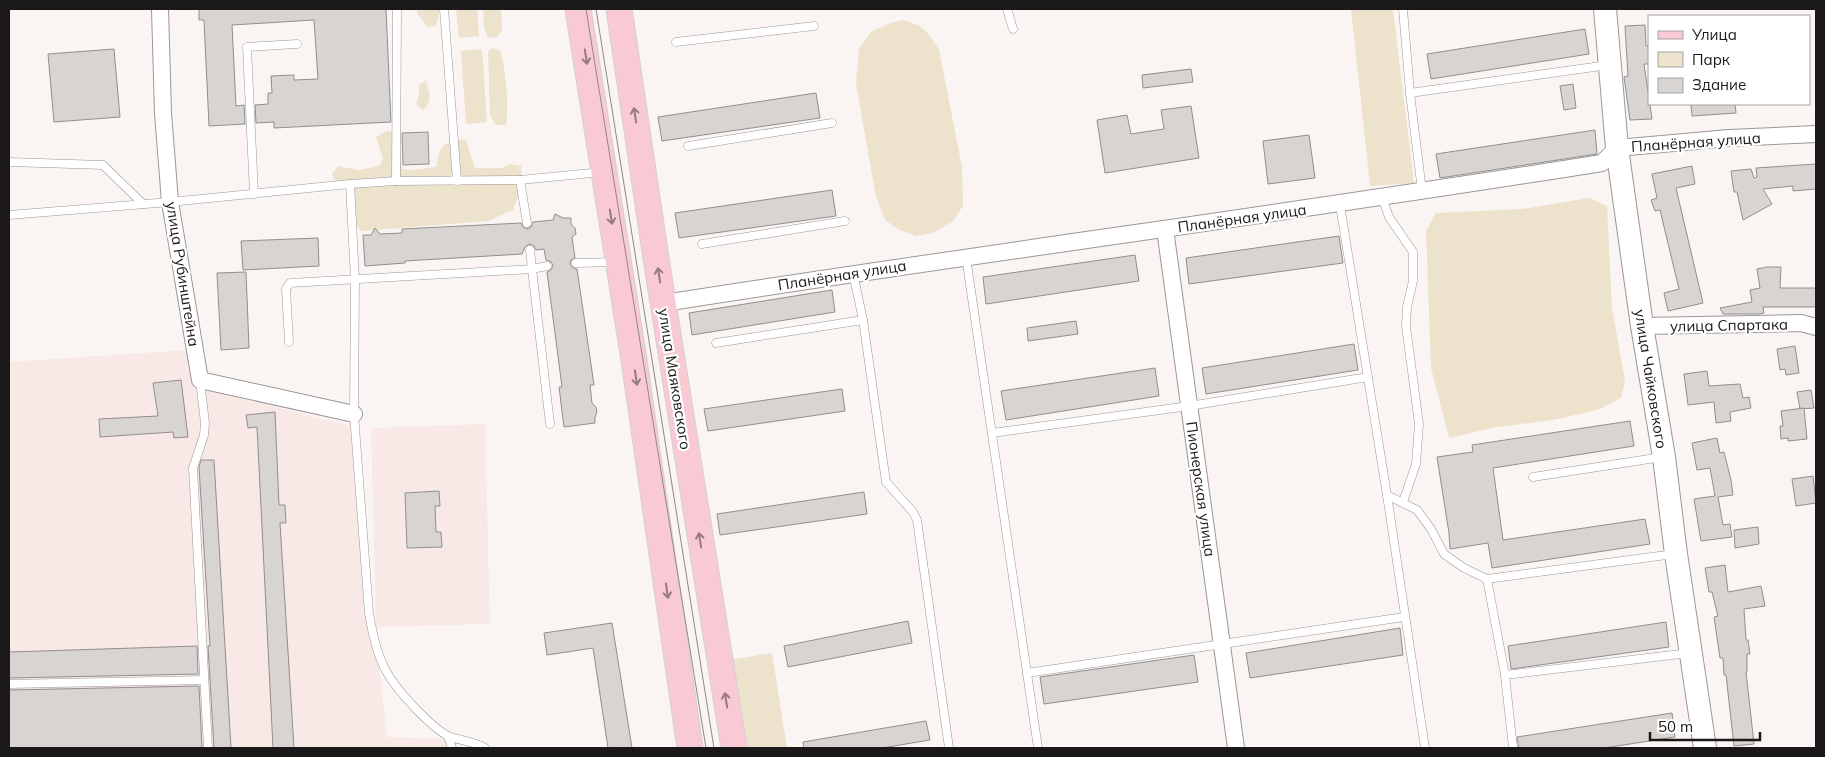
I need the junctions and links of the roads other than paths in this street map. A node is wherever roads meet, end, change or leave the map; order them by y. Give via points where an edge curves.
1 (160, 9) edge
2 (398, 9) edge
3 (444, 9) edge
4 (578, 9) edge
5 (619, 9) edge
6 (1008, 9) edge
7 (1403, 9) edge
8 (1605, 9) edge
9 (814, 26) dead end
10 (1013, 29) dead end
11 (676, 42) dead end
12 (297, 44) dead end
13 (1609, 65) junction
14 (1410, 93) junction
15 (832, 122) dead end
16 (1816, 134) edge
17 (688, 146) dead end
18 (1617, 148) junction
19 (9, 162) edge
20 (604, 172) junction
21 (520, 180) junction
22 (396, 181) junction
23 (457, 181) junction
24 (350, 184) junction
25 (1422, 192) junction
26 (254, 194) junction
27 (1382, 197) junction
28 (170, 202) junction
29 (143, 204) junction
30 (1340, 204) junction
31 (9, 215) edge
32 (845, 221) dead end
33 (527, 223) dead end
34 (1165, 229) junction
35 (702, 244) dead end
36 (530, 250) dead end
37 (966, 257) junction
38 (618, 262) junction
39 (576, 263) dead end
40 (547, 266) dead end
41 (532, 269) junction
42 (853, 273) junction
43 (355, 279) junction
44 (664, 303) junction
45 (863, 320) junction
46 (1642, 326) junction
47 (1816, 328) edge
48 (289, 342) dead end
49 (716, 343) dead end
50 (1368, 378) junction
51 (200, 380) junction
52 (1189, 406) junction
53 (354, 414) junction
54 (550, 424) dead end
55 (992, 433) junction
56 (1664, 457) junction
57 (1533, 477) dead end
58 (1387, 495) junction
59 (1403, 502) junction
60 (1676, 554) junction
61 (1487, 579) junction
62 (1404, 617) junction
63 (1222, 645) junction
64 (1691, 652) junction
65 (1027, 673) junction
66 (1505, 675) junction
67 (204, 680) junction
68 (9, 684) edge
69 (448, 736) junction
70 (208, 748) edge
71 (452, 748) edge
72 (485, 748) edge
73 (690, 748) edge
74 (734, 748) edge
75 (949, 748) edge
76 (1038, 748) edge
77 (1236, 748) edge
78 (1425, 748) edge
79 (1513, 748) edge
80 (1705, 748) edge

1 - 28 street, улица Рубинштейна
2 - 22 lane
3 - 23 lane
4 -> 20 main road
44 -> 5 main road, улица Маяковского
6 - 10 lane
7 - 14 lane
8 - 13 main road, улица Чайковского
9 - 11 lane
12 - 26 lane via 247,47
13 - 14 lane
13 - 18 main road, улица Чайковского
14 - 25 lane
15 - 17 lane
16 - 18 street, Планёрная улица
18 - 25 street, Планёрная улица via 1602,163
18 - 46 main road, улица Чайковского
19 - 29 lane via 103,164
20 - 21 lane
20 -> 38 main road
21 - 23 lane
21 - 33 lane
22 - 23 lane
22 - 24 lane
24 - 26 lane
24 - 43 lane
25 - 27 street, Планёрная улица
26 - 28 lane
27 - 30 street, Планёрная улица
27 - 59 lane via 1389,217 1413,252 1413,280 1406,326 1419,424 1416,464
28 - 29 lane
28 - 51 street, улица Рубинштейна
29 - 31 lane
30 - 34 street, Планёрная улица
30 - 50 lane
32 - 35 lane
34 - 37 street, Планёрная улица
34 - 52 street, Пионерская улица
36 - 41 lane
37 - 42 street, Планёрная улица
37 - 55 lane
38 - 39 lane
38 -> 73 main road
40 - 41 lane
41 - 43 lane
41 - 54 lane
42 - 44 street, Планёрная улица
42 - 45 lane
43 - 48 lane via 288,284
43 - 53 lane
74 -> 44 main road, улица Маяковского
45 - 49 lane
45 - 75 lane via 886,482 917,520
46 - 47 street, улица Спартака via 1801,323
46 - 56 main road, улица Чайковского
50 - 52 lane
50 - 58 lane
51 - 53 street
51 - 67 lane via 205,429 193,468
52 - 55 lane
52 - 63 street, Пионерская улица
53 - 69 lane via 374,643 394,684 433,726
55 - 65 lane
56 - 57 lane
56 - 60 main road, улица Чайковского
58 - 59 lane
58 - 62 lane
59 - 61 lane via 1417,510 1444,554
60 - 61 lane
60 - 64 main road, улица Чайковского
61 - 66 lane
62 - 63 lane
62 - 78 lane
63 - 65 lane
63 - 77 street, Пионерская улица
64 - 66 lane
64 - 80 main road, улица Чайковского
65 - 76 lane
66 - 79 lane
67 - 68 lane
67 - 70 lane
69 - 71 lane
69 - 72 lane

